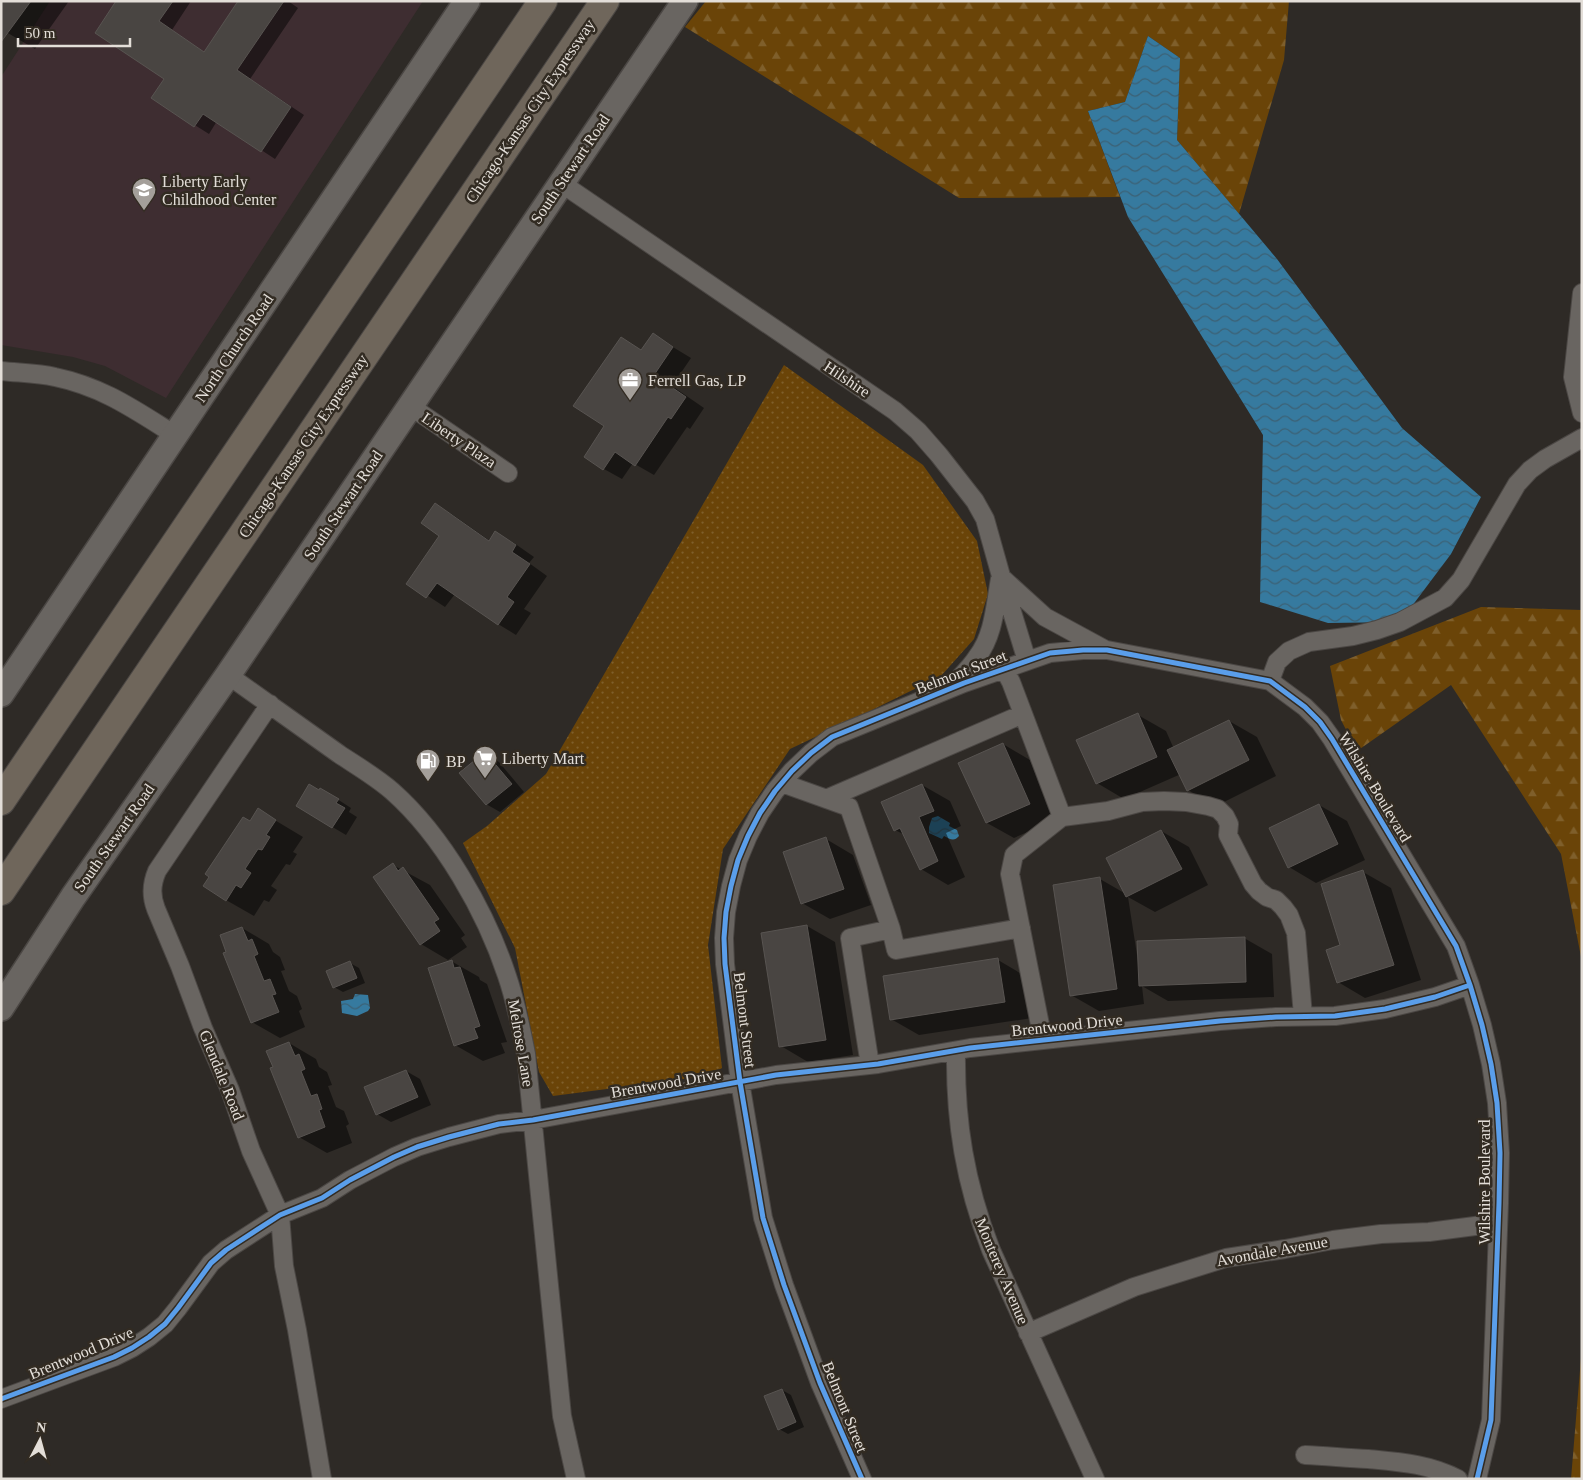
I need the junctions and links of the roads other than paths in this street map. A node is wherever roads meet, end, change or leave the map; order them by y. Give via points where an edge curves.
1 (467, 1) edge
2 (543, 1) edge
3 (604, 1) edge
4 (685, 1) edge
5 (561, 183) junction
6 (1582, 294) edge
7 (1, 371) edge
8 (410, 406) junction
9 (1582, 413) edge
10 (175, 436) junction
11 (1582, 438) edge
12 (508, 473) dead end
13 (1000, 576) junction
14 (1107, 650) junction
15 (1027, 661) junction
16 (1004, 669) junction
17 (228, 675) junction
18 (1270, 681) junction
19 (950, 688) junction
20 (1, 694) edge
21 (270, 704) junction
22 (1023, 714) junction
23 (782, 783) junction
24 (826, 799) junction
25 (1, 801) edge
26 (1062, 817) junction
27 (1, 891) edge
28 (1021, 928) junction
29 (891, 930) junction
30 (1470, 985) junction
31 (1, 1008) edge
32 (1303, 1016) junction
33 (1043, 1040) junction
34 (956, 1051) junction
35 (870, 1065) junction
36 (740, 1082) junction
37 (533, 1120) junction
38 (280, 1215) junction
39 (1498, 1223) junction
40 (1028, 1333) junction
41 (1, 1399) edge
42 (1306, 1455) dead end
43 (322, 1479) edge
44 (576, 1479) edge
45 (862, 1479) edge
46 (1095, 1479) edge
47 (1458, 1479) edge
48 (1477, 1479) edge

1 - 10 street, North Church Road
2 - 25 highway
3 - 27 highway, Chicago-Kansas City Expressway
4 - 5 street, South Stewart Road
5 - 8 street, South Stewart Road
5 - 13 street, Hilshire via 894,411 918,432 975,501 985,519
6 - 9 street via 1573,377
7 - 10 street via 54,376 87,386 114,397
8 - 12 street, Liberty Plaza
8 - 17 street, South Stewart Road
10 - 20 street, North Church Road
11 - 18 street via 1545,459 1517,484 1461,580 1445,598 1400,622 1377,630 1309,642 1290,651 1277,662
13 - 14 street via 1045,617
13 - 15 street, Hilshire
13 - 19 street, Belmont Street via 994,620 987,640 978,657
14 - 15 street, Belmont Street via 1050,653
14 - 18 street, Belmont Street
15 - 16 street, Belmont Street
16 - 19 street, Belmont Street
16 - 22 street, Belmont Street
17 - 21 street, Melrose Lane
17 - 31 street, South Stewart Road
18 - 30 street, Wilshire Boulevard via 1304,707 1332,739 1456,946
19 - 23 street, Belmont Street via 832,737
21 - 37 street, Melrose Lane via 392,791 450,860 490,930 507,975 526,1054
21 - 38 street, Glendale Road via 156,871 151,890 152,900 230,1090 251,1152
22 - 24 street
22 - 26 street, Belmont Street
23 - 24 street
23 - 36 street, Belmont Street via 748,836 738,860 726,912 725,964
24 - 29 street via 849,807
26 - 28 street via 1014,855 1010,874
26 - 32 street via 1164,800 1218,809 1225,816 1228,835 1253,884 1283,907 1293,924
28 - 29 street via 896,950
28 - 33 street
29 - 35 street via 850,938
30 - 32 street, Brentwood Drive via 1386,1009 1335,1016
30 - 39 street, Wilshire Boulevard via 1491,1064 1497,1103 1500,1153
32 - 33 street, Brentwood Drive via 1220,1021
33 - 34 street, Brentwood Drive
34 - 35 street, Brentwood Drive
34 - 40 street, Monterey Avenue via 958,1118 973,1200
35 - 36 street, Brentwood Drive
36 - 37 street, Brentwood Drive
36 - 45 street, Belmont Street via 763,1218 820,1383
37 - 38 street, Brentwood Drive via 500,1124 417,1147 350,1180 322,1198
37 - 44 street, Melrose Lane via 562,1416
38 - 41 street, Brentwood Drive via 226,1250 149,1337 114,1357
38 - 43 street, Glendale Road via 284,1266
39 - 40 street, Avondale Avenue via 1333,1240 1226,1258 1134,1286
39 - 48 street, Wilshire Boulevard via 1491,1420
40 - 46 street, Monterey Avenue
42 - 47 street via 1418,1464

